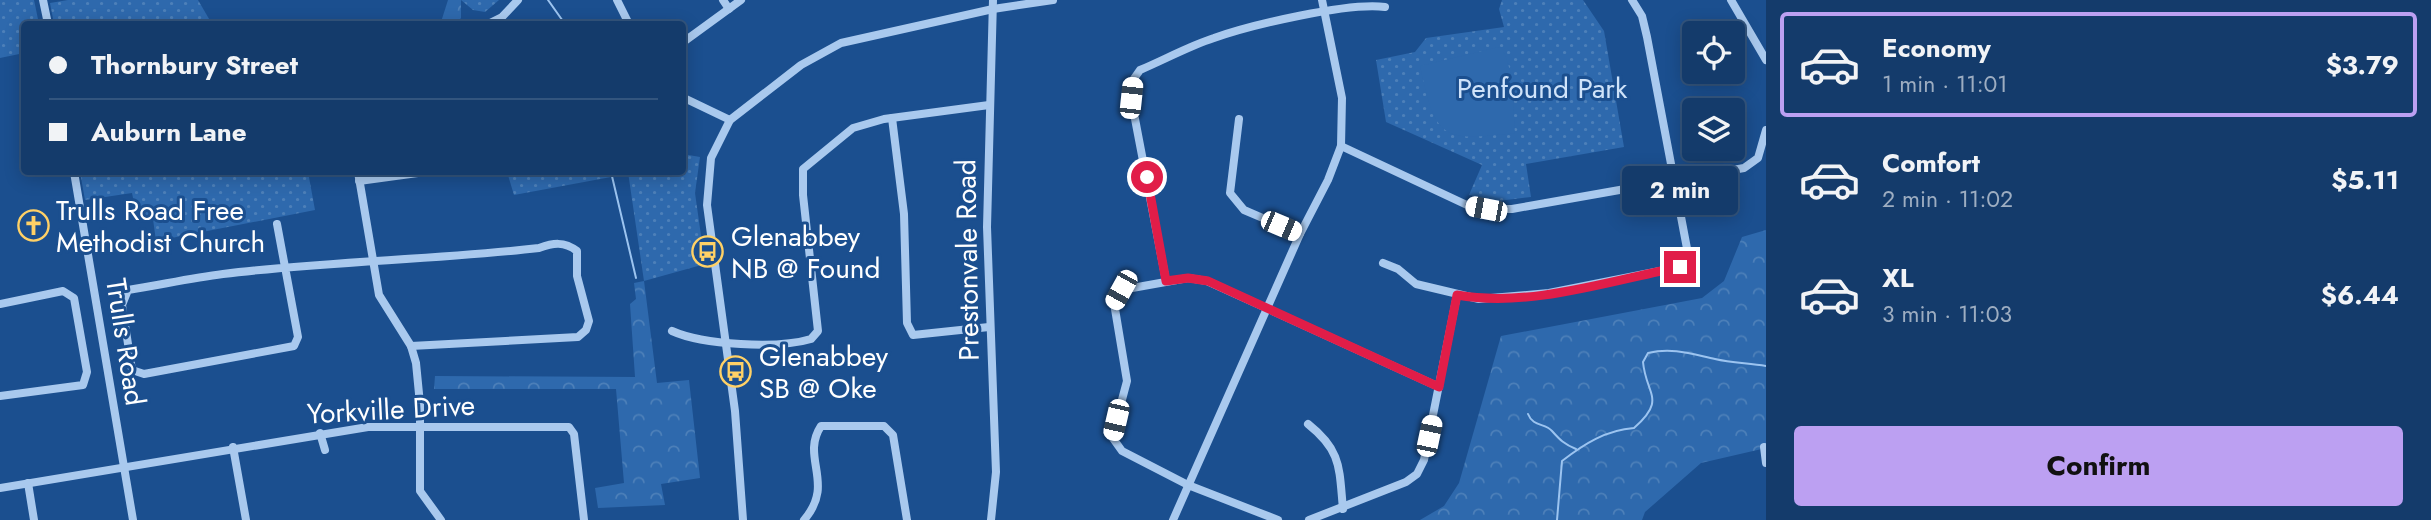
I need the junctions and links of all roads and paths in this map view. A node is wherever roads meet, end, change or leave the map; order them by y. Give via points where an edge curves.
1 (43, 0) edge
2 (517, 0) edge
3 (617, 0) edge
4 (723, 0) edge
5 (741, 0) edge
6 (1053, 0) edge
7 (1322, 0) edge
8 (1632, 0) edge
9 (1731, 0) edge
10 (993, 5) edge
11 (1385, 7) dead end
12 (729, 9) junction
13 (1324, 12) junction
14 (47, 21) edge
15 (504, 21) edge
16 (628, 21) edge
17 (686, 40) edge
18 (1766, 60) edge
19 (686, 99) edge
20 (989, 104) junction
21 (892, 118) junction
22 (1239, 119) dead end
23 (730, 120) junction
24 (1766, 130) edge
25 (1341, 146) junction
26 (75, 175) edge
27 (358, 175) edge
28 (403, 175) edge
29 (1675, 180) junction
30 (359, 181) junction
31 (277, 224) dead end
32 (1300, 234) junction
33 (373, 261) junction
34 (1383, 263) dead end
35 (287, 270) junction
36 (1166, 281) junction
37 (1457, 295) junction
38 (0, 304) edge
39 (1265, 310) junction
40 (989, 327) junction
41 (672, 331) dead end
42 (726, 344) junction
43 (411, 346) junction
44 (1439, 387) junction
45 (0, 396) edge
46 (1308, 424) dead end
47 (421, 426) junction
48 (320, 433) junction
49 (233, 447) junction
50 (1764, 447) dead end
51 (325, 450) dead end
52 (1766, 463) edge
53 (123, 465) junction
54 (28, 483) junction
55 (1188, 485) junction
56 (0, 488) edge
57 (1343, 509) junction
58 (34, 520) edge
59 (133, 520) edge
60 (246, 520) edge
61 (441, 520) edge
62 (584, 520) edge
63 (743, 520) edge
64 (804, 520) edge
65 (907, 520) edge
66 (991, 520) edge
67 (1173, 520) edge
68 (1278, 520) edge
69 (1309, 520) edge

1 - 14 street
2 - 15 street
3 - 16 street
4 - 12 street
5 - 12 street
6 - 10 street
7 - 13 street
8 - 29 street via 1642,16
9 - 18 street
10 - 20 street, Prestonvale Road
10 - 23 street via 841,43 801,65
11 - 13 street
12 - 17 street
13 - 25 street via 1342,98
13 - 36 street via 1215,37 1140,70 1133,80 1131,98
19 - 23 street
20 - 21 street
20 - 40 street, Prestonvale Road
21 - 40 street via 904,214 907,323 913,334
21 - 42 street via 853,128 803,169 818,331 803,342
22 - 32 street via 1230,192 1244,210
23 - 42 street via 711,158 707,205
24 - 29 street via 1758,158 1744,168
25 - 29 street via 1469,206 1486,209 1512,209
25 - 32 street
26 - 53 street, Trulls Road
27 - 30 street
28 - 30 street
29 - 37 street via 1689,259 1680,267 1538,294 1479,299
30 - 33 street
31 - 35 street
32 - 39 street
33 - 35 street
33 - 43 street via 379,295
33 - 43 street via 453,258 552,243 577,251 577,276 589,321 578,337
34 - 37 street via 1416,284
35 - 35 street via 224,274 128,290 122,305 132,370 144,374 293,346 298,337
36 - 39 street via 1208,281
36 - 55 street via 1121,290 1114,303 1127,381 1112,437 1122,451
37 - 44 street
38 - 45 street via 63,291 70,294 87,372 83,385
39 - 44 street
39 - 55 street
40 - 66 street, Prestonvale Road via 996,472
41 - 42 street via 691,340
42 - 63 street
43 - 47 street
44 - 57 street via 1417,474
46 - 57 street via 1328,440 1338,456
47 - 48 street, Yorkville Drive
47 - 61 street via 420,491
47 - 62 street, Yorkville Drive via 569,427 574,434
48 - 49 street, Yorkville Drive
48 - 51 street
49 - 53 street, Yorkville Drive
49 - 60 street
50 - 52 street
53 - 54 street, Yorkville Drive
53 - 59 street, Trulls Road
54 - 56 street, Yorkville Drive
54 - 58 street
55 - 67 street
55 - 68 street
57 - 69 street
64 - 65 street via 815,507 820,486 814,437 821,426 835,424 884,426 892,435

